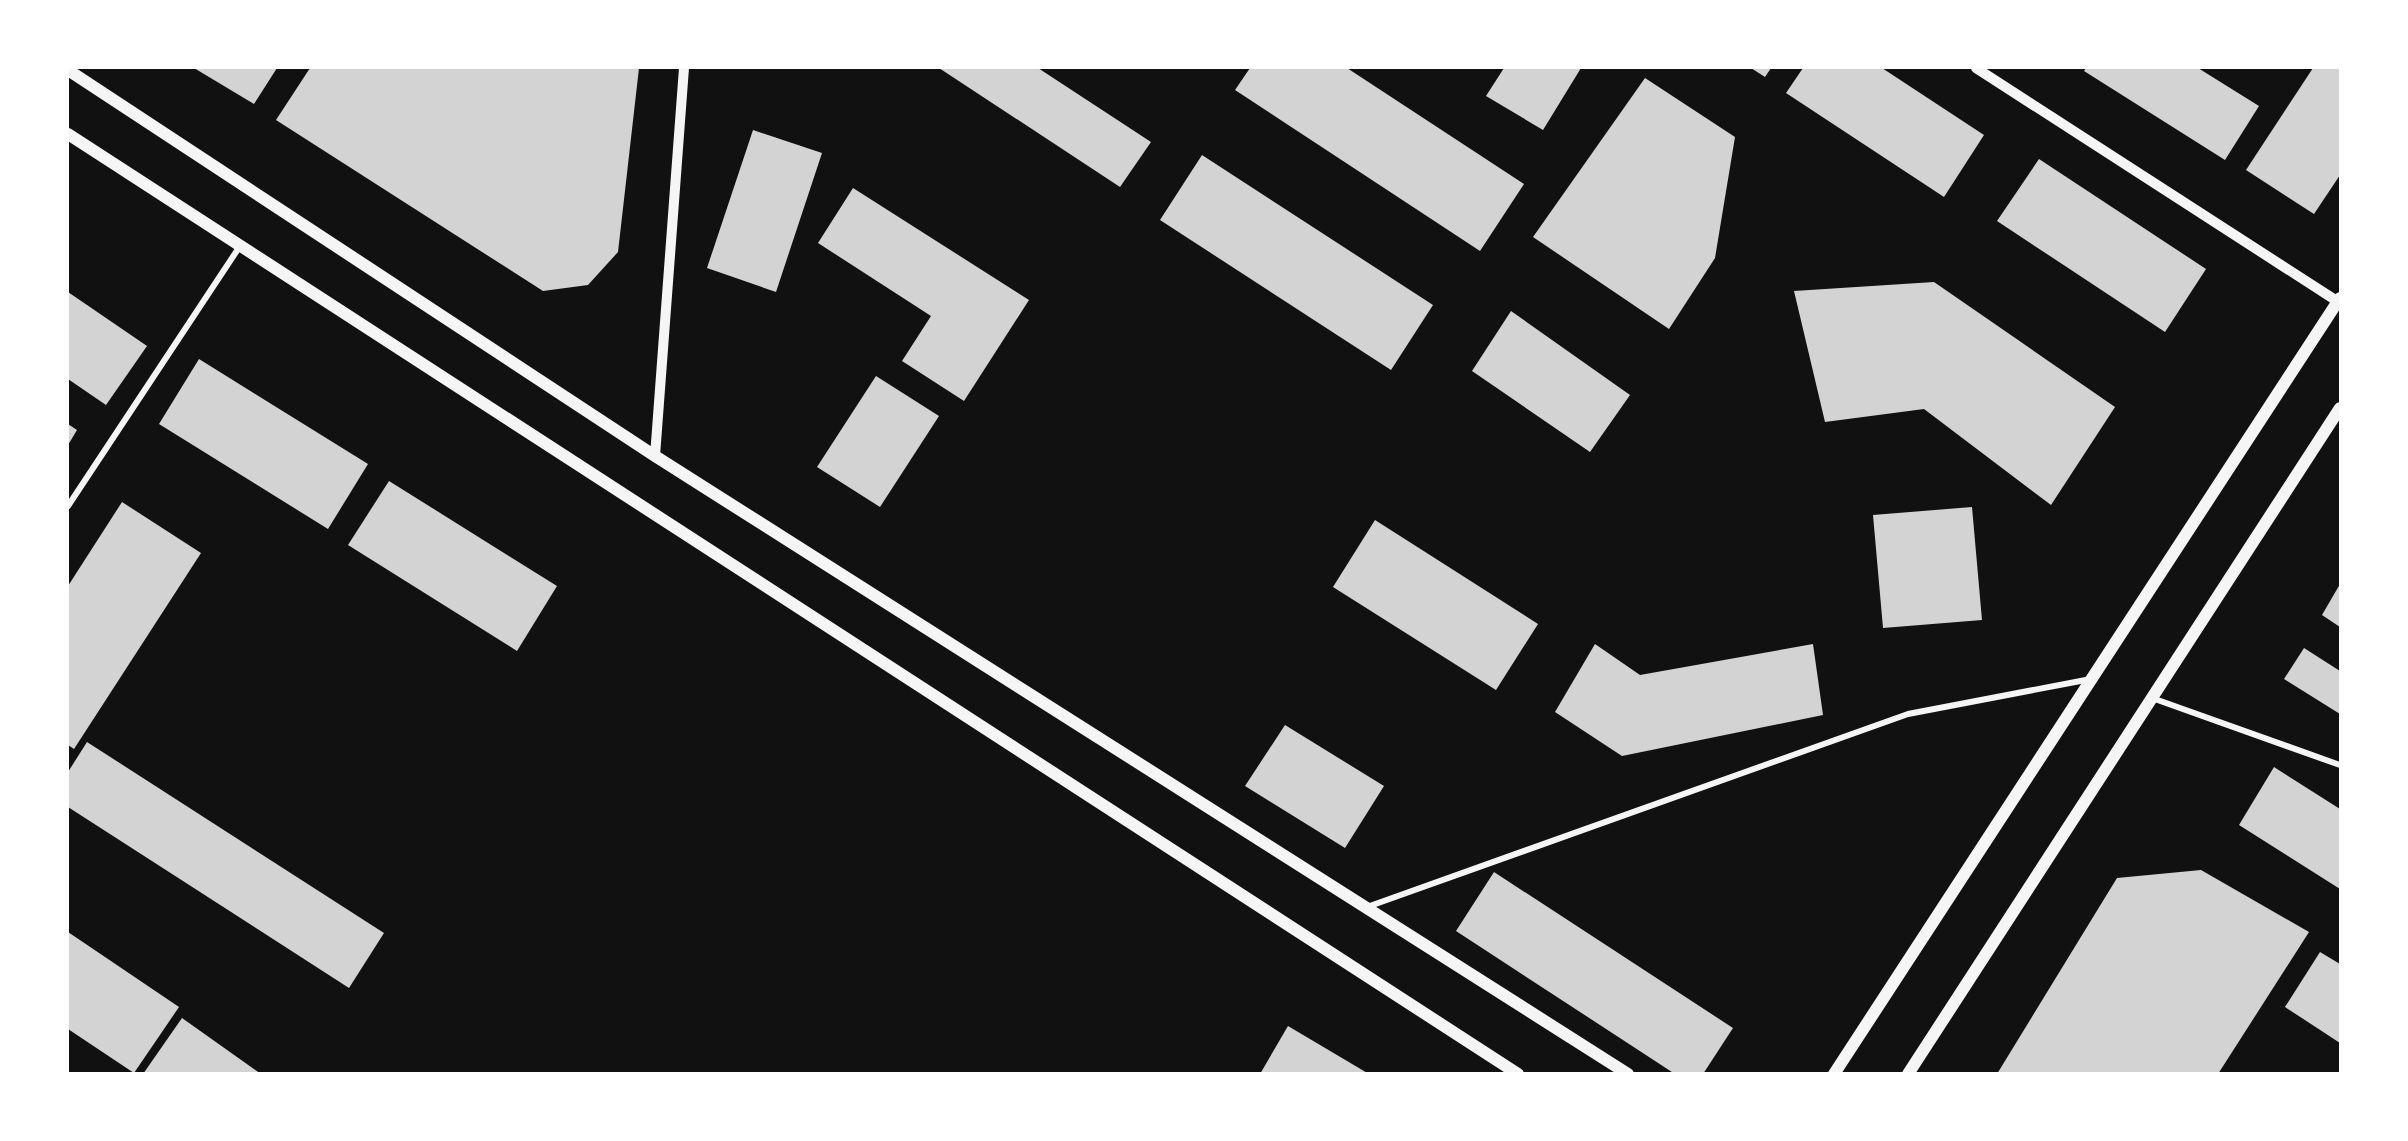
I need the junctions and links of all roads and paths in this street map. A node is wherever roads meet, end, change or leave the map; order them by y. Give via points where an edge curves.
1 (684, 68) edge
2 (1976, 68) edge
3 (68, 70) edge
4 (68, 134) edge
5 (241, 246) junction
6 (2340, 301) edge
7 (2340, 408) edge
8 (655, 456) junction
9 (68, 506) edge
10 (2092, 678) junction
11 (2152, 698) junction
12 (2340, 765) edge
13 (1367, 908) junction
14 (1518, 1074) edge
15 (1629, 1074) edge
16 (1834, 1074) edge
17 (1908, 1074) edge

1 - 8 street
2 - 6 street
3 - 8 main road
4 - 5 main road
5 - 9 street
5 - 14 main road
6 - 10 main road
7 - 11 main road
8 - 13 main road
10 - 13 street via 1908,714
10 - 16 main road
11 - 12 street
11 - 17 main road
13 - 15 main road

